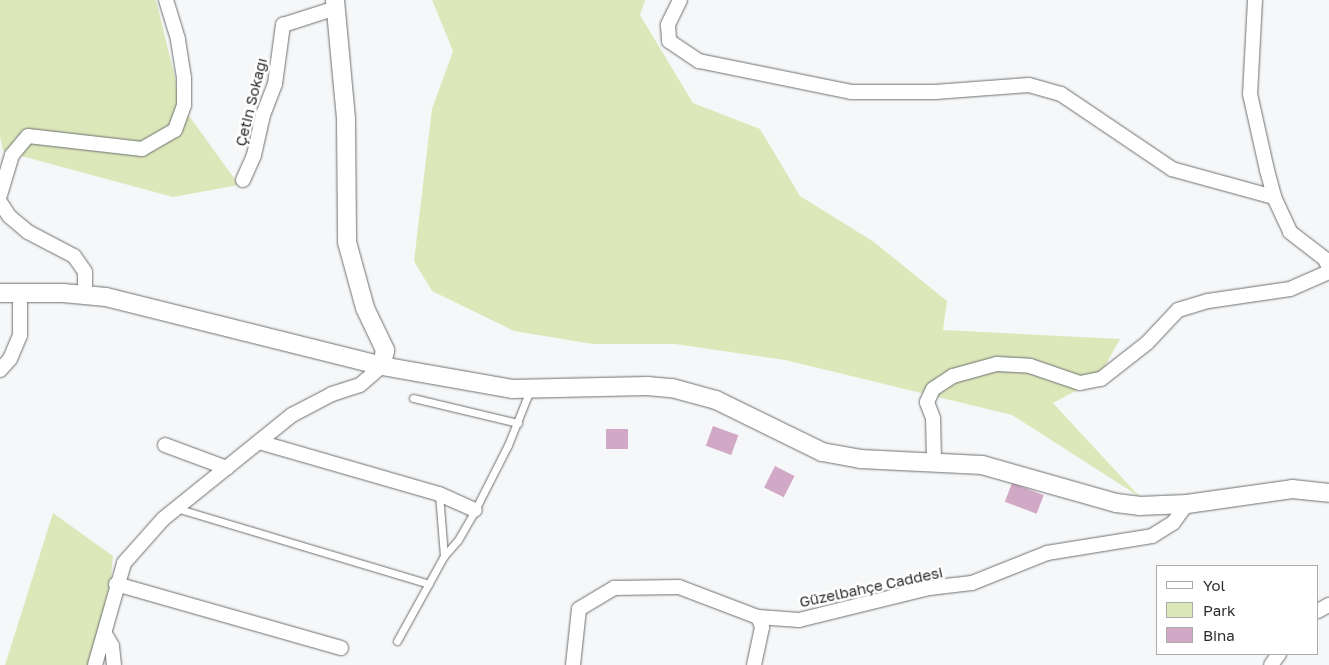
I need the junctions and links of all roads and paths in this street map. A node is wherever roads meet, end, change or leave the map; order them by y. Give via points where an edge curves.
1 (166, 0) edge
2 (680, 0) edge
3 (1255, 0) edge
4 (336, 4) edge
5 (243, 180) dead end
6 (0, 195) edge
7 (1274, 197) junction
8 (0, 202) edge
9 (1329, 270) edge
10 (0, 292) edge
11 (20, 293) junction
12 (85, 294) junction
13 (382, 366) junction
14 (0, 370) edge
15 (530, 390) junction
16 (413, 398) dead end
17 (518, 423) junction
18 (259, 442) junction
19 (165, 445) dead end
20 (934, 461) junction
21 (227, 468) junction
22 (1329, 493) edge
23 (439, 494) junction
24 (1187, 504) junction
25 (176, 508) junction
26 (475, 510) junction
27 (444, 556) junction
28 (116, 584) junction
29 (429, 584) junction
30 (758, 617) junction
31 (104, 634) junction
32 (397, 641) dead end
33 (341, 648) dead end
34 (95, 665) edge
35 (114, 665) edge
36 (573, 665) edge
37 (754, 665) edge

1 - 6 street via 178,39 184,78 184,106 175,130 142,149 28,136 12,155
2 - 7 street via 668,25 669,41 699,61 851,92 935,92 1029,85 1061,94 1172,169
3 - 7 street via 1250,94
4 - 5 street, Çetin Sokağı via 284,25 275,84 263,114 254,155
4 - 13 street via 346,119 347,242 365,308 385,350
7 - 9 street via 1290,232 1325,259
8 - 12 street via 19,225 78,260 86,272
9 - 20 street via 1290,289 1208,301 1178,310 1158,327 1147,343 1101,379 1080,383 1030,366 997,364 953,376 933,389 927,402 932,418
10 - 11 street
11 - 12 street
11 - 14 street via 20,335 10,359
12 - 13 street
13 - 15 street
13 - 18 street via 360,385 332,394 292,415
15 - 17 lane
15 - 20 street via 672,388 716,400 822,452 860,459
16 - 17 lane
17 - 26 lane
18 - 21 street
18 - 23 street
19 - 21 street
20 - 24 street via 1008,470 1116,503 1140,506
21 - 25 street
22 - 24 street via 1292,490
23 - 26 street
23 - 27 lane
24 - 30 street, Güzelbahçe Caddesi via 1173,523 1152,536 1047,554 972,583 929,588 799,620
25 - 28 street via 131,553
25 - 29 lane
26 - 27 lane via 458,540
27 - 29 lane
28 - 31 street
28 - 33 street
29 - 32 lane
30 - 36 street, Güzelbahçe Caddesi via 679,587 614,588 579,609
30 - 37 street via 762,627
31 - 34 street
31 - 35 street via 112,646

